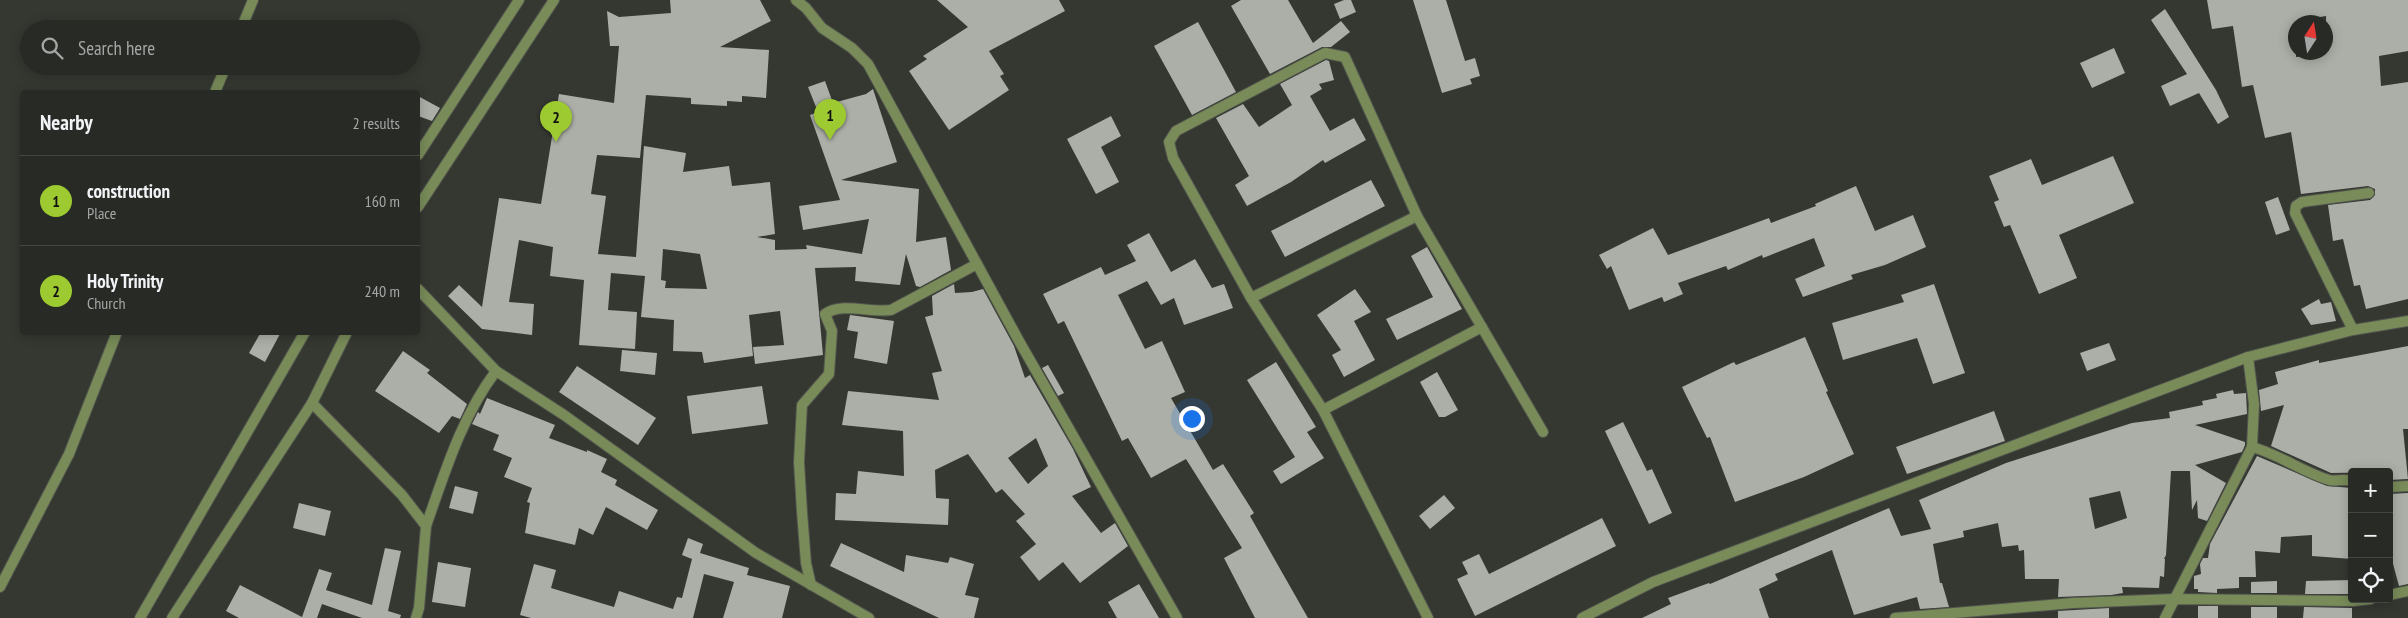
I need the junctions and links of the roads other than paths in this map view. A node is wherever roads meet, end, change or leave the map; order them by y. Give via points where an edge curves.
1 (253, 0) edge
2 (519, 0) edge
3 (554, 0) edge
4 (796, 0) edge
5 (245, 20) edge
6 (222, 75) edge
7 (216, 90) edge
8 (420, 152) edge
9 (2369, 193) dead end
10 (420, 204) edge
11 (1417, 216) junction
12 (977, 264) junction
13 (420, 291) edge
14 (1251, 298) junction
15 (2408, 321) edge
16 (1482, 327) junction
17 (2353, 330) junction
18 (116, 335) edge
19 (303, 335) edge
20 (346, 335) edge
21 (2248, 356) junction
22 (496, 370) junction
23 (312, 403) junction
24 (1323, 410) junction
25 (1543, 432) dead end
26 (2252, 448) junction
27 (2348, 480) edge
28 (2408, 486) edge
29 (2393, 487) edge
30 (426, 526) junction
31 (811, 585) junction
32 (0, 587) edge
33 (2408, 591) edge
34 (2393, 594) edge
35 (2173, 599) junction
36 (2348, 601) edge
37 (140, 618) edge
38 (172, 618) edge
39 (416, 618) edge
40 (869, 618) edge
41 (1177, 618) edge
42 (1428, 618) edge
43 (1582, 618) edge
44 (1895, 618) edge
45 (2165, 618) edge

1 - 5 street
2 - 8 street
3 - 10 street
4 - 12 street via 822,28 852,48 868,64
6 - 7 street
9 - 17 street via 2302,202 2296,206 2295,213
11 - 14 street
11 - 14 street via 1345,57 1325,53 1176,131 1170,142 1173,158
11 - 16 street
12 - 31 street via 891,310 831,310 824,314 832,331 829,374 802,405 799,462 806,563
12 - 41 street
13 - 22 street
14 - 24 street
15 - 17 street
16 - 24 street
16 - 25 street
17 - 21 street
18 - 32 street via 68,454
19 - 37 street
20 - 23 street
21 - 26 street via 2254,404
21 - 43 street via 1653,582
22 - 30 street via 479,394 449,458
22 - 31 street via 756,553
23 - 30 street via 402,495
23 - 38 street
24 - 42 street
26 - 27 street via 2330,480
26 - 35 street
28 - 29 street
30 - 39 street
31 - 40 street
33 - 34 street
35 - 36 street
35 - 44 street via 2073,603
35 - 45 street

